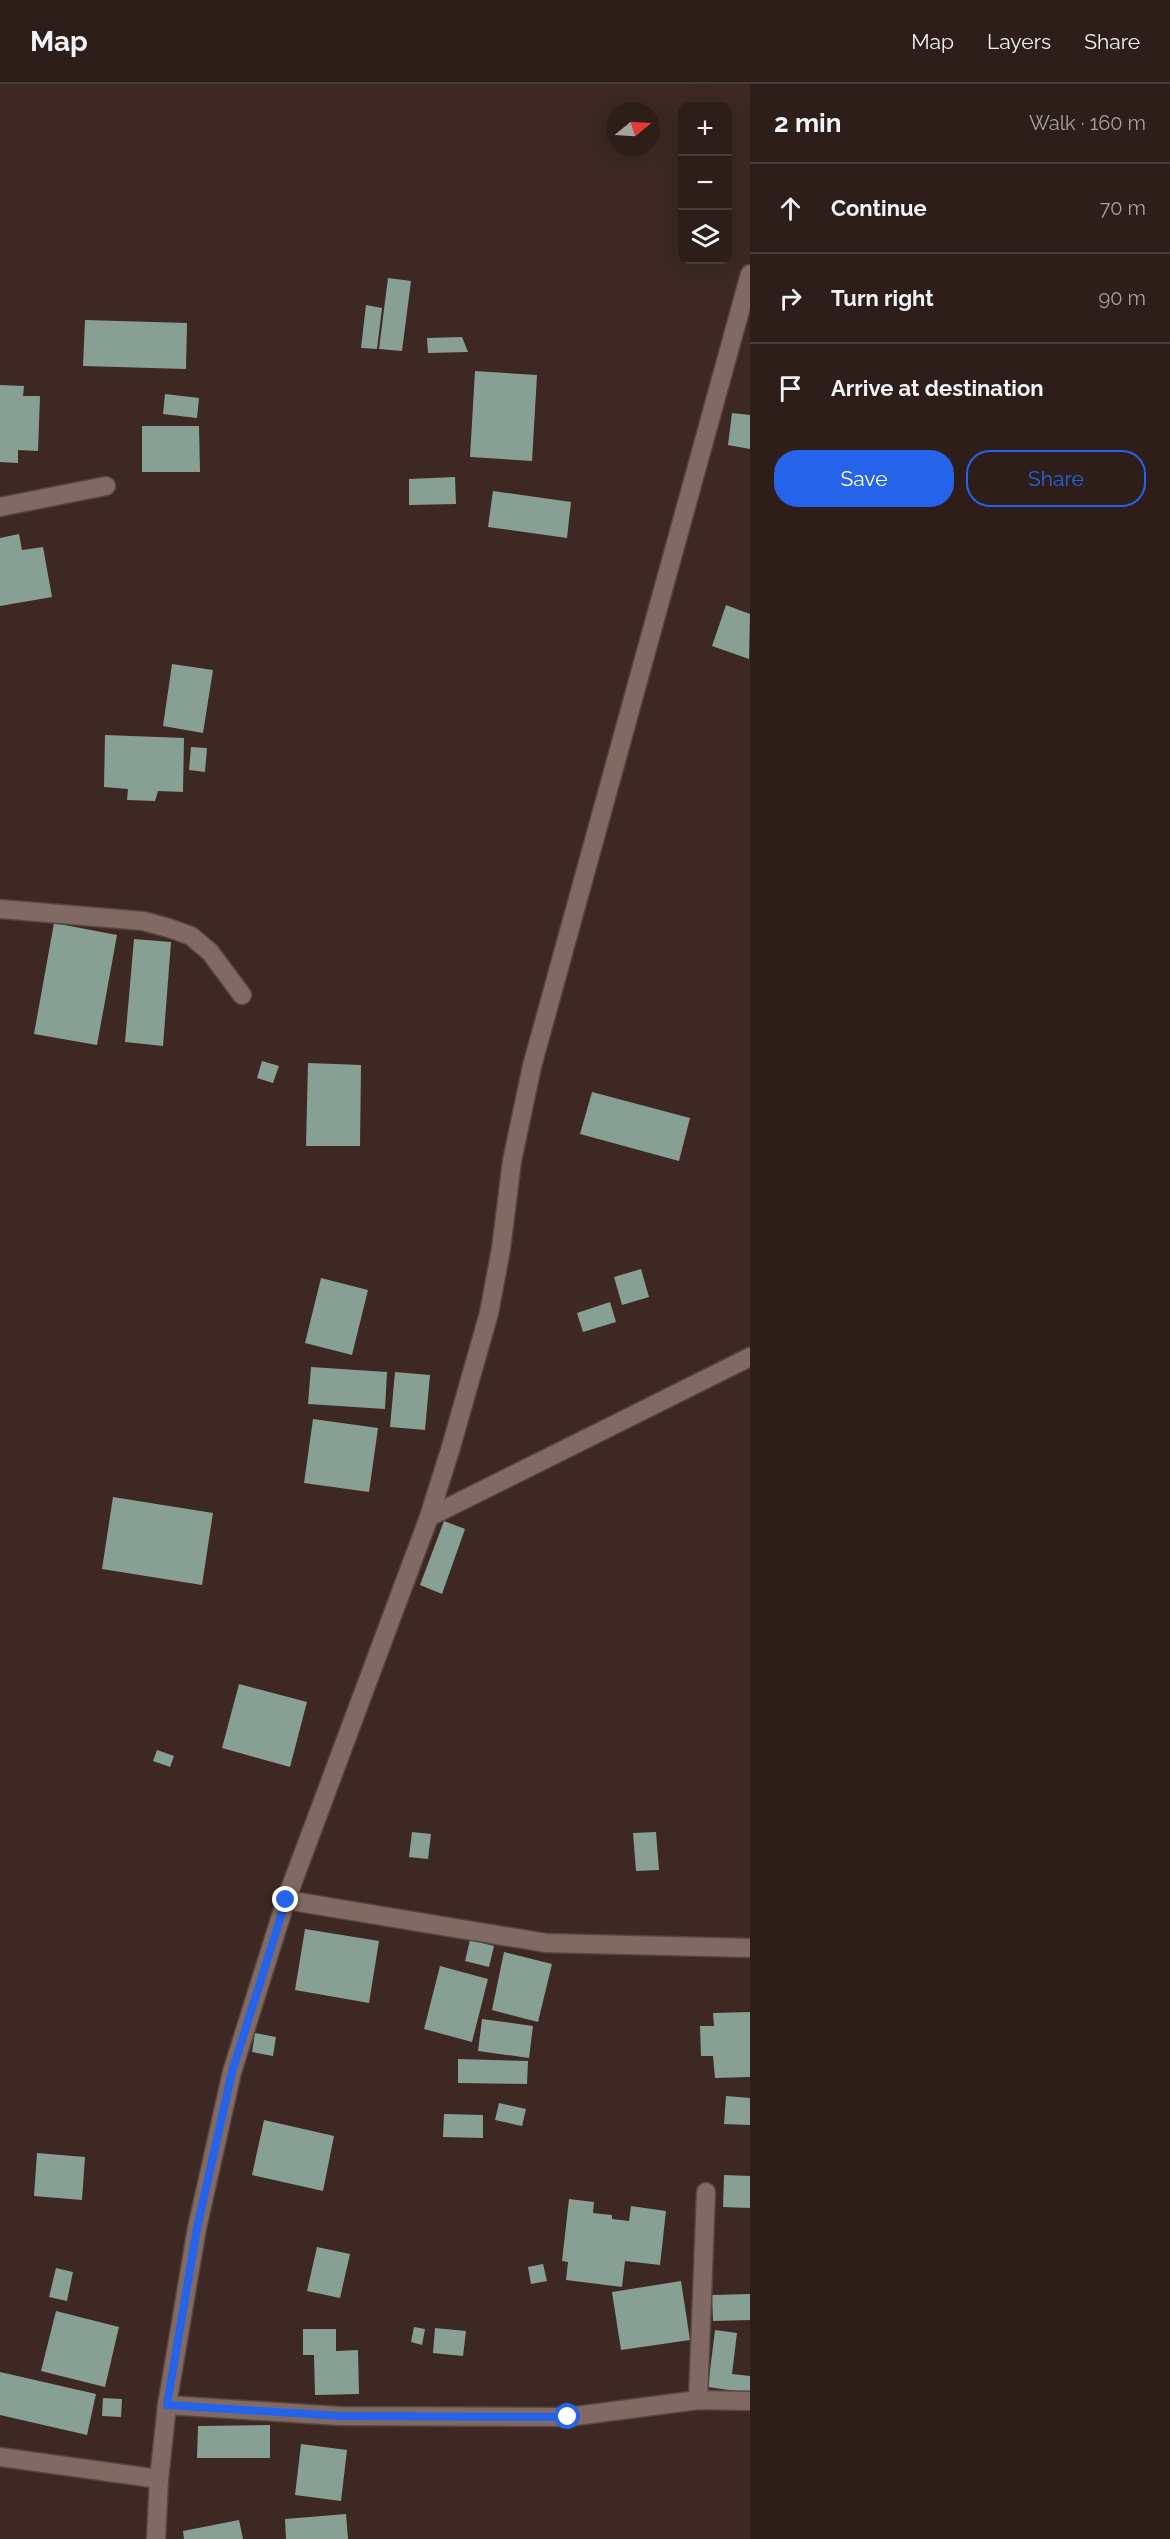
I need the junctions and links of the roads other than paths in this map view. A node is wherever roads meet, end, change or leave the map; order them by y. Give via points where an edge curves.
1 (750, 274) edge
2 (106, 486) dead end
3 (0, 507) edge
4 (0, 909) edge
5 (242, 995) dead end
6 (750, 1358) edge
7 (429, 1517) junction
8 (286, 1900) junction
9 (750, 1948) edge
10 (706, 2192) dead end
11 (698, 2400) junction
12 (750, 2401) edge
13 (167, 2405) junction
14 (0, 2457) edge
15 (159, 2478) junction
16 (156, 2539) edge

1 - 7 street via 532,1066 512,1161 489,1313
2 - 3 street
4 - 5 street via 143,921 169,928 191,936 210,952
6 - 7 street
7 - 8 street
8 - 9 street via 546,1943
8 - 13 street via 232,2072 197,2228
10 - 11 street
11 - 12 street
11 - 13 street via 568,2417 340,2416
13 - 15 street
14 - 15 street
15 - 16 street

